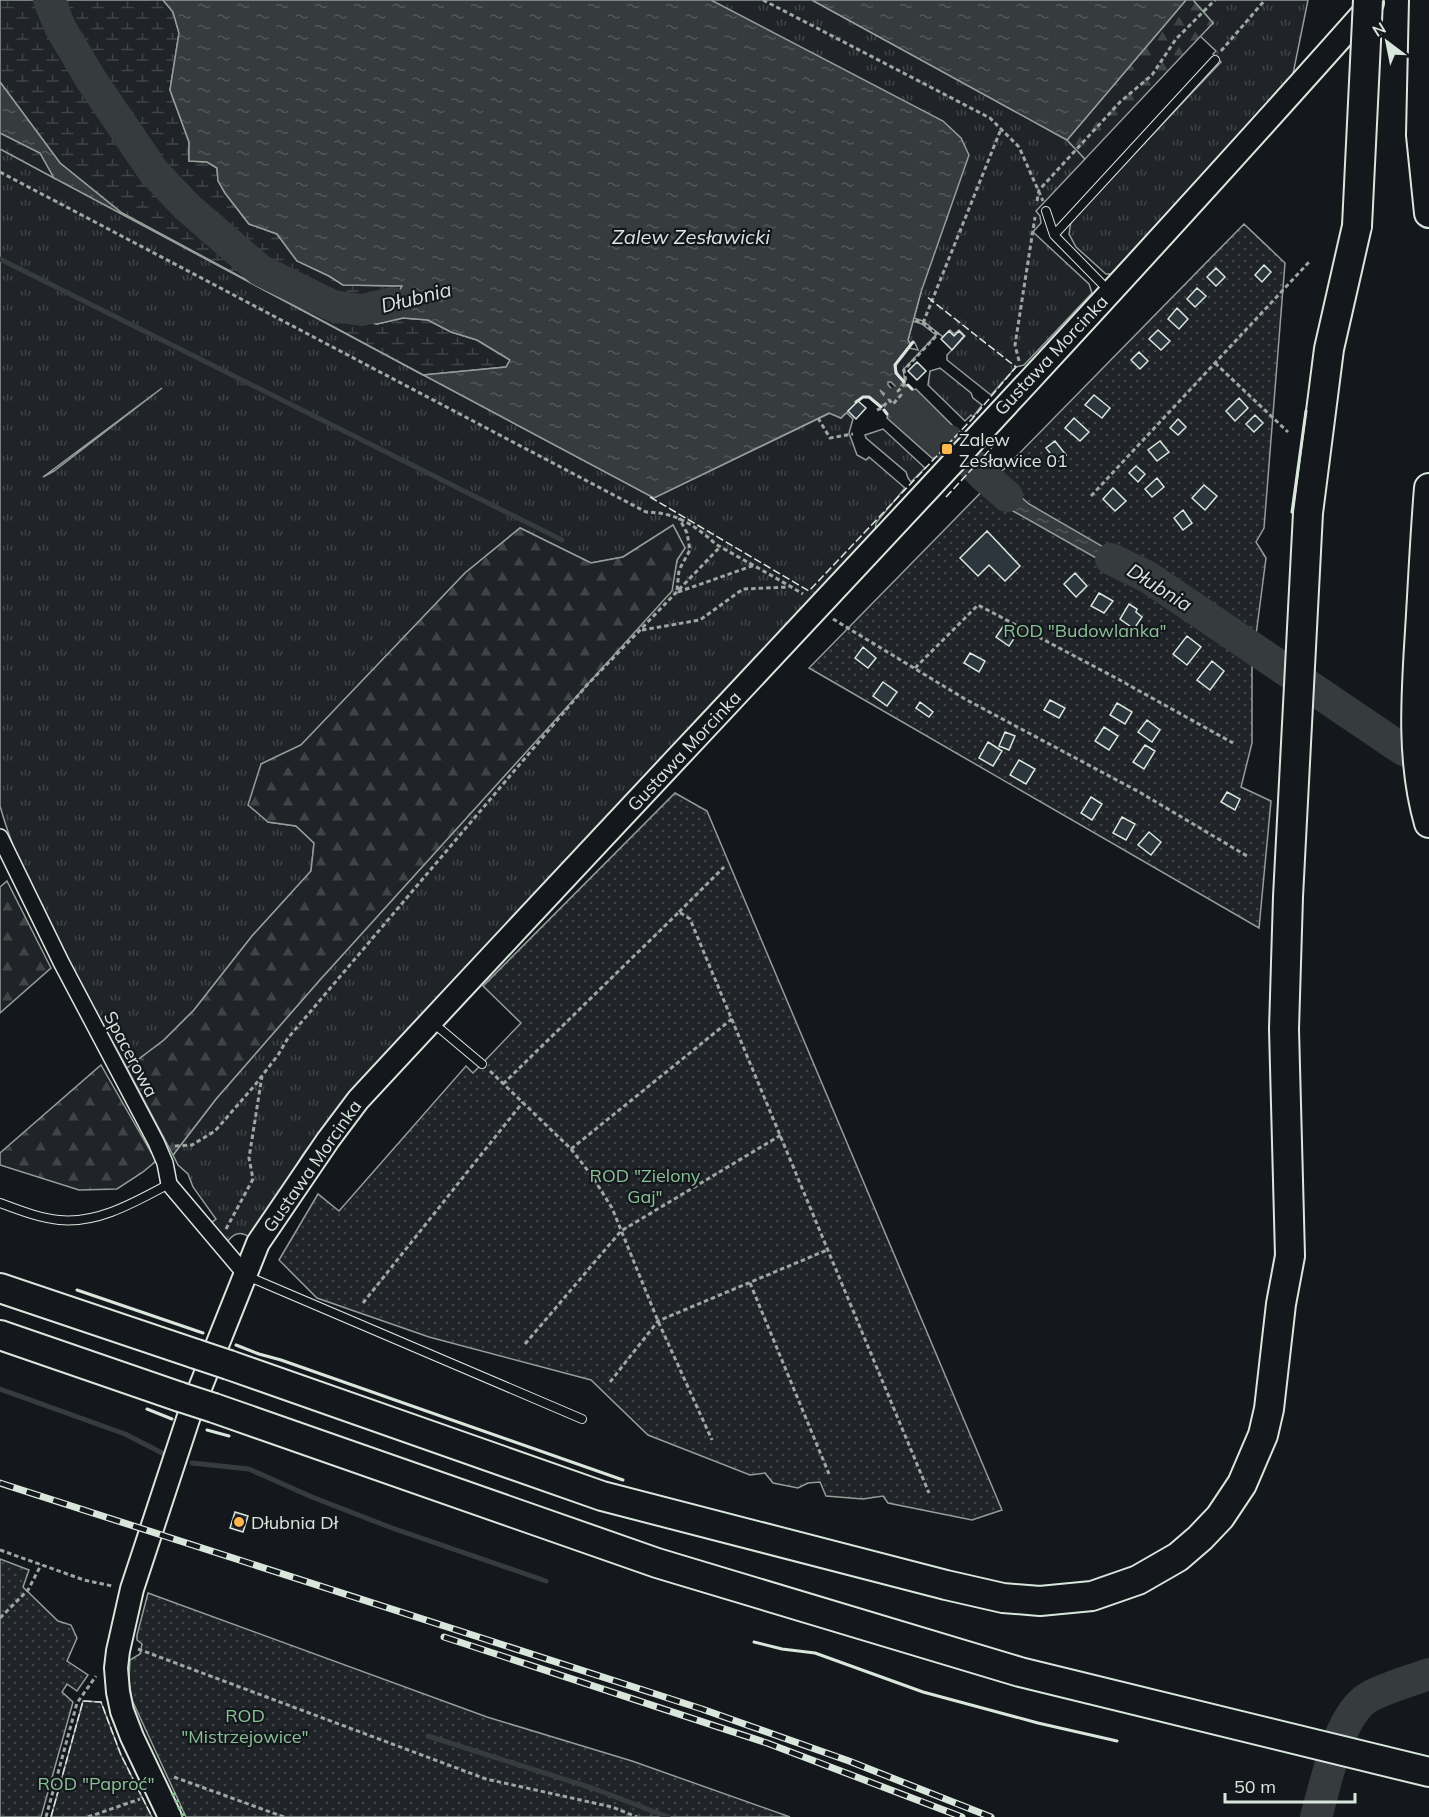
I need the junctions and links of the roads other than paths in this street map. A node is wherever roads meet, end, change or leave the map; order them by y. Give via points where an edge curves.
1 (1368, 0) edge
2 (1375, 0) edge
3 (1424, 0) edge
4 (1215, 60) road end
5 (1046, 211) road end
6 (1429, 213) edge
7 (1054, 235) junction
8 (1110, 292) junction
9 (1429, 488) edge
10 (1429, 823) edge
11 (0, 837) edge
12 (431, 1022) junction
13 (482, 1064) road end
14 (169, 1184) junction
15 (0, 1203) edge
16 (246, 1275) junction
17 (0, 1288) edge
18 (0, 1335) edge
19 (582, 1419) dead end
20 (1429, 1772) edge
21 (170, 1817) edge

1 - 17 highway, bridge via 1357,226 1329,349 1308,513 1284,1029 1290,1256 1269,1409 1259,1446 1229,1506 1210,1528 1178,1557 1138,1580 1092,1596 1040,1601 1003,1598 602,1496
2 - 8 street, Gustawa Morcinka
3 - 6 highway via 1421,135
4 - 7 lane
5 - 7 lane
7 - 8 lane
8 - 12 street, Gustawa Morcinka
9 - 10 highway via 1416,736
11 - 14 street, Spacerowa via 156,1142
12 - 13 lane
12 - 16 street, Gustawa Morcinka via 358,1100 328,1140 258,1243
14 - 15 lane via 118,1209 82,1219 36,1216
14 - 16 street, Spacerowa
16 - 19 lane
16 - 21 street, Gustawa Morcinka via 190,1413 132,1589 118,1651 122,1711 147,1790
18 - 20 highway, bridge via 657,1563 1020,1672

